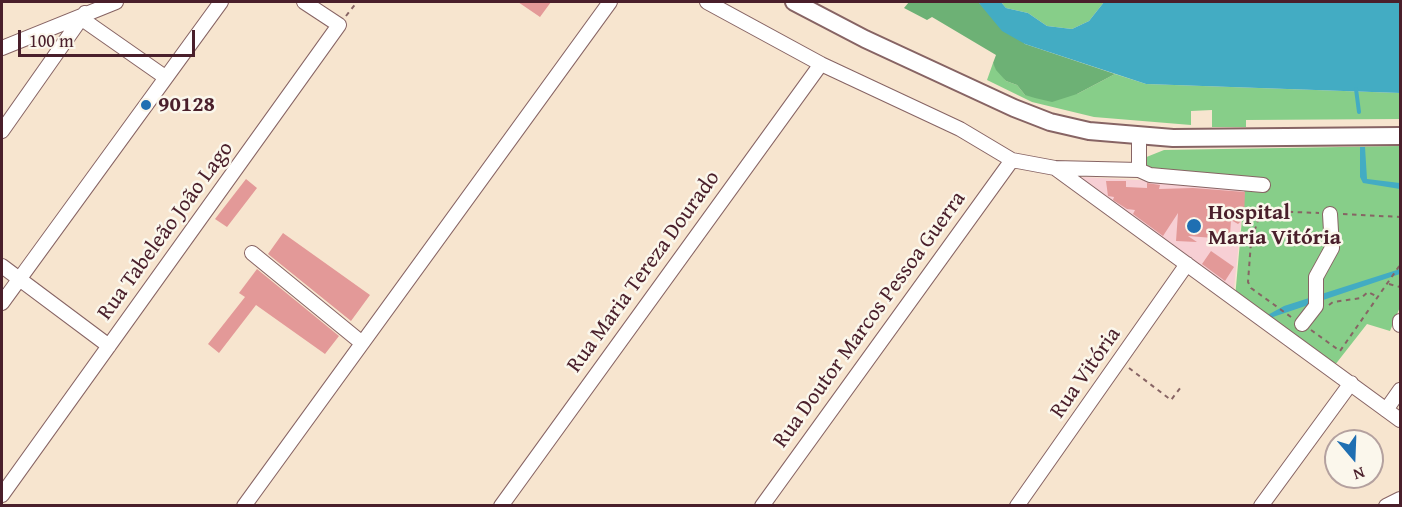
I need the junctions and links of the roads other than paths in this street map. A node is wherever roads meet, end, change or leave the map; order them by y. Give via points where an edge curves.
1 (116, 2) edge
2 (221, 2) edge
3 (304, 2) edge
4 (610, 2) edge
5 (707, 2) edge
6 (794, 2) edge
7 (83, 16) junction
8 (2, 48) edge
9 (821, 64) junction
10 (165, 77) junction
11 (2, 131) edge
12 (1401, 136) edge
13 (1139, 137) junction
14 (1012, 160) junction
15 (1055, 168) junction
16 (1139, 170) junction
17 (1263, 185) dead end
18 (1330, 214) road end
19 (252, 253) dead end
20 (1187, 264) junction
21 (2, 266) edge
22 (19, 278) junction
23 (2, 303) edge
24 (1292, 341) junction
25 (362, 343) junction
26 (109, 346) junction
27 (1351, 383) junction
28 (1401, 390) edge
29 (1386, 410) junction
30 (1401, 420) edge
31 (2, 495) edge
32 (1401, 498) edge
33 (244, 506) edge
34 (501, 506) edge
35 (762, 506) edge
36 (1017, 506) edge
37 (1261, 506) edge
38 (1386, 506) edge

1 - 7 street
2 - 10 street
3 - 26 street, Rua Tabeleão João Lago via 339,25
4 - 25 street
5 - 9 street
6 - 13 main road via 1014,108 1050,122
7 - 8 street
7 - 10 street
7 - 11 street
9 - 14 street via 960,129
9 - 34 street, Rua Maria Tereza Dourado
10 - 22 street
12 - 13 main road
13 - 16 street
14 - 15 street
14 - 35 street, Rua Doutor Marcos Pessoa Guerra
15 - 16 street
15 - 20 street
16 - 17 street via 1150,175
18 - 24 street via 1332,248 1316,277 1317,302
19 - 25 street
20 - 24 street
20 - 36 street, Rua Vitória
21 - 22 street
22 - 23 street
22 - 26 street
24 - 27 street
25 - 33 street
26 - 31 street, Rua Tabeleão João Lago
27 - 29 street
27 - 37 street
28 - 29 street
29 - 30 street
32 - 38 street

